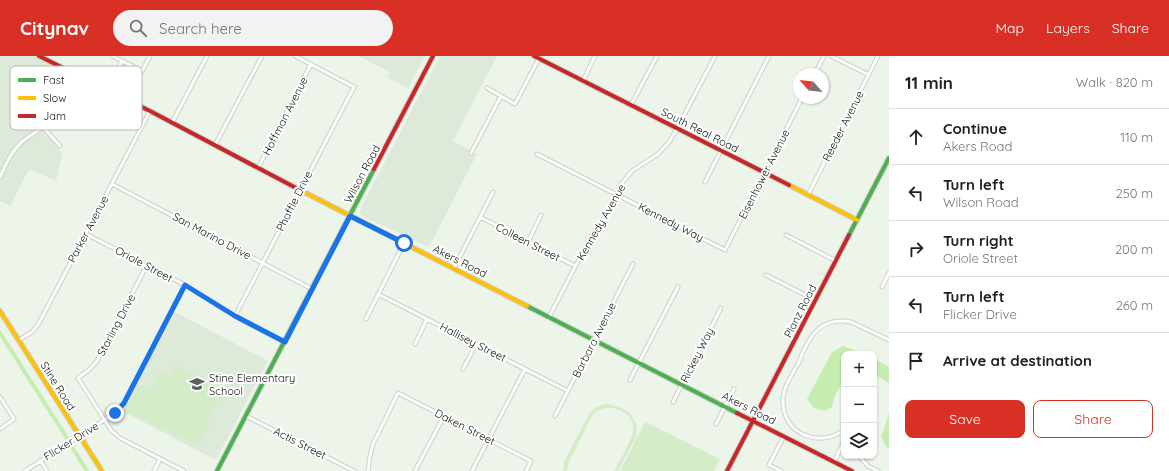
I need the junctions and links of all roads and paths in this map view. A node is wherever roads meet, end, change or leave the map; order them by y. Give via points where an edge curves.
1 (39, 56) edge
2 (51, 56) edge
3 (112, 56) edge
4 (150, 56) edge
5 (207, 56) edge
6 (262, 56) edge
7 (295, 56) edge
8 (433, 56) edge
9 (534, 56) edge
10 (596, 56) edge
11 (657, 56) edge
12 (714, 56) edge
13 (769, 56) edge
14 (824, 56) edge
15 (832, 56) edge
16 (878, 56) edge
17 (539, 58) junction
18 (48, 61) junction
19 (122, 61) junction
20 (312, 64) junction
21 (58, 66) edge
22 (119, 66) edge
23 (132, 66) edge
24 (818, 68) edge
25 (142, 71) edge
26 (869, 75) junction
27 (583, 81) junction
28 (487, 88) dead end
29 (500, 96) junction
30 (799, 104) edge
31 (631, 106) junction
32 (142, 107) edge
33 (150, 111) junction
34 (172, 123) junction
35 (142, 126) edge
36 (677, 129) junction
37 (39, 130) edge
38 (46, 130) edge
39 (140, 130) edge
40 (215, 145) junction
41 (60, 146) dead end
42 (721, 151) junction
43 (472, 153) dead end
44 (537, 154) dead end
45 (889, 158) edge
46 (258, 168) junction
47 (764, 173) junction
48 (0, 177) edge
49 (705, 182) dead end
50 (112, 184) junction
51 (300, 190) junction
52 (493, 192) dead end
53 (616, 194) junction
54 (808, 195) junction
55 (541, 215) dead end
56 (350, 216) junction
57 (480, 217) junction
58 (857, 220) junction
59 (86, 234) junction
60 (786, 235) dead end
61 (528, 242) junction
62 (404, 243) junction
63 (725, 250) joint
64 (836, 261) junction
65 (262, 263) junction
66 (633, 264) dead end
67 (147, 265) junction
68 (575, 266) junction
69 (454, 268) junction
70 (889, 273) edge
71 (766, 275) dead end
72 (185, 285) junction
73 (678, 286) dead end
74 (882, 287) dead end
75 (312, 289) junction
76 (378, 294) junction
77 (815, 300) junction
78 (721, 308) dead end
79 (0, 311) edge
80 (235, 316) junction
81 (549, 317) junction
82 (366, 319) dead end
83 (428, 319) junction
84 (19, 340) junction
85 (594, 340) junction
86 (889, 340) edge
87 (285, 342) junction
88 (415, 344) dead end
89 (476, 344) junction
90 (639, 363) junction
91 (463, 369) dead end
92 (525, 369) junction
93 (630, 380) dead end
94 (682, 384) junction
95 (734, 389) dead end
96 (568, 391) junction
97 (0, 397) edge
98 (673, 402) dead end
99 (725, 406) junction
100 (246, 416) junction
101 (444, 416) junction
102 (555, 416) dead end
103 (104, 420) junction
104 (753, 421) junction
105 (716, 424) dead end
106 (0, 429) edge
107 (841, 432) edge
108 (79, 436) junction
109 (784, 436) junction
110 (489, 439) junction
111 (841, 447) edge
112 (160, 459) junction
113 (862, 459) edge
114 (40, 460) junction
115 (834, 462) junction
116 (25, 471) edge
117 (47, 471) edge
118 (102, 471) edge
119 (154, 471) edge
120 (184, 471) edge
121 (217, 471) edge
122 (354, 471) edge
123 (368, 471) edge
124 (416, 471) edge
125 (472, 471) edge
126 (526, 471) edge
127 (727, 471) edge
128 (781, 471) edge
129 (852, 471) edge
130 (878, 471) edge

1 - 18 street, Akers Road
2 - 18 street
3 - 19 street
4 - 25 street
5 - 34 street
6 - 40 street
7 - 20 street
8 - 56 street, Wilson Road
9 - 17 street, South Real Road
10 - 27 street
11 - 31 street
12 - 36 street, Kennedy Avenue
13 - 42 street
14 - 24 street
15 - 26 street
16 - 26 street, Reeder Avenue
17 - 27 street, South Real Road
17 - 29 street via 515,104
18 - 21 street, Akers Road
19 - 22 street
19 - 23 street
20 - 46 street, Hoffman Avenue
20 - 51 street, Phaffle Drive via 354,86
26 - 54 street, Reeder Avenue
27 - 31 street, South Real Road
28 - 29 street
29 - 43 street
30 - 47 street, Eisenhower Avenue
31 - 36 street, South Real Road
32 - 33 street, Akers Road
33 - 34 street, Akers Road
33 - 35 street, Parker Avenue
34 - 40 street, Akers Road
36 - 42 street, South Real Road
36 - 53 street, Kennedy Avenue via 661,151 627,177
37 - 48 street via 16,148
38 - 41 street
39 - 50 street, Parker Avenue
40 - 46 street, Akers Road
42 - 47 street, South Real Road
42 - 49 street
44 - 53 street, Kennedy Way
45 - 58 street, Planz Road
46 - 51 street, Akers Road
47 - 54 street, South Real Road
47 - 63 street, Eisenhower Avenue
50 - 59 street, Parker Avenue
50 - 65 street, San Marino Drive
51 - 56 street, Akers Road
51 - 65 street, Phaffle Drive
52 - 57 street
53 - 63 street, Kennedy Way
53 - 68 street, Kennedy Avenue
54 - 58 street, South Real Road
55 - 61 street
56 - 62 street, Akers Road
56 - 75 street, Wilson Road
57 - 61 street, Colleen Street
57 - 69 street
58 - 64 street, Planz Road
59 - 67 street, Oriole Street
59 - 84 street, Parker Avenue via 39,323 32,332
60 - 64 street
61 - 68 street, Colleen Street
62 - 69 street, Akers Road
62 - 76 street
64 - 77 street, Planz Road
65 - 75 street, San Marino Drive
65 - 80 street, Phaffle Drive
66 - 85 street, Barbara Avenue
67 - 72 street, Oriole Street
67 - 103 street, Starling Drive via 97,361 78,378
68 - 81 street, Kennedy Avenue
69 - 81 street, Akers Road
70 - 74 street
71 - 77 street
72 - 80 street, Oriole Street
72 - 103 street, Flicker Drive via 124,403
73 - 90 street
75 - 87 street, Wilson Road
76 - 82 street
76 - 83 street, Hallisey Street
77 - 104 street, Planz Road
78 - 94 street, Rickey Way
79 - 84 street, Stine Road
80 - 87 street, Oriole Street
81 - 85 street, Akers Road
83 - 88 street
83 - 89 street, Hallisey Street
84 - 108 street, Stine Road
85 - 90 street, Akers Road
85 - 96 street, Barbara Avenue
86 - 107 street via 851,322 834,321 822,325 814,332 803,350 783,393 782,404 788,422 808,437 826,438
87 - 100 street, Wilson Road
89 - 91 street
89 - 92 street, Hallisey Street
90 - 93 street
90 - 94 street, Akers Road
92 - 96 street, Hallisey Street
92 - 110 street
94 - 98 street, Rickey Way
94 - 99 street, Akers Road
95 - 99 street
96 - 102 street, Barbara Avenue
97 - 106 street via 14,419
99 - 104 street, Akers Road
99 - 105 street
100 - 121 street, Wilson Road
100 - 122 street, Actis Street
101 - 110 street, Daken Street
101 - 123 street, Daken Street via 398,393 373,444
101 - 124 street
103 - 108 street, Flicker Drive
103 - 112 street via 120,438
104 - 109 street, Akers Road
104 - 127 street, Planz Road
108 - 114 street, Flicker Drive
108 - 118 street, Stine Road
109 - 115 street, Akers Road
109 - 128 street via 769,465
110 - 125 street
110 - 126 street, Daken Street via 531,461
111 - 115 street
112 - 119 street
112 - 120 street
113 - 130 street
114 - 116 street, Flicker Drive
114 - 117 street
115 - 129 street, Akers Road

